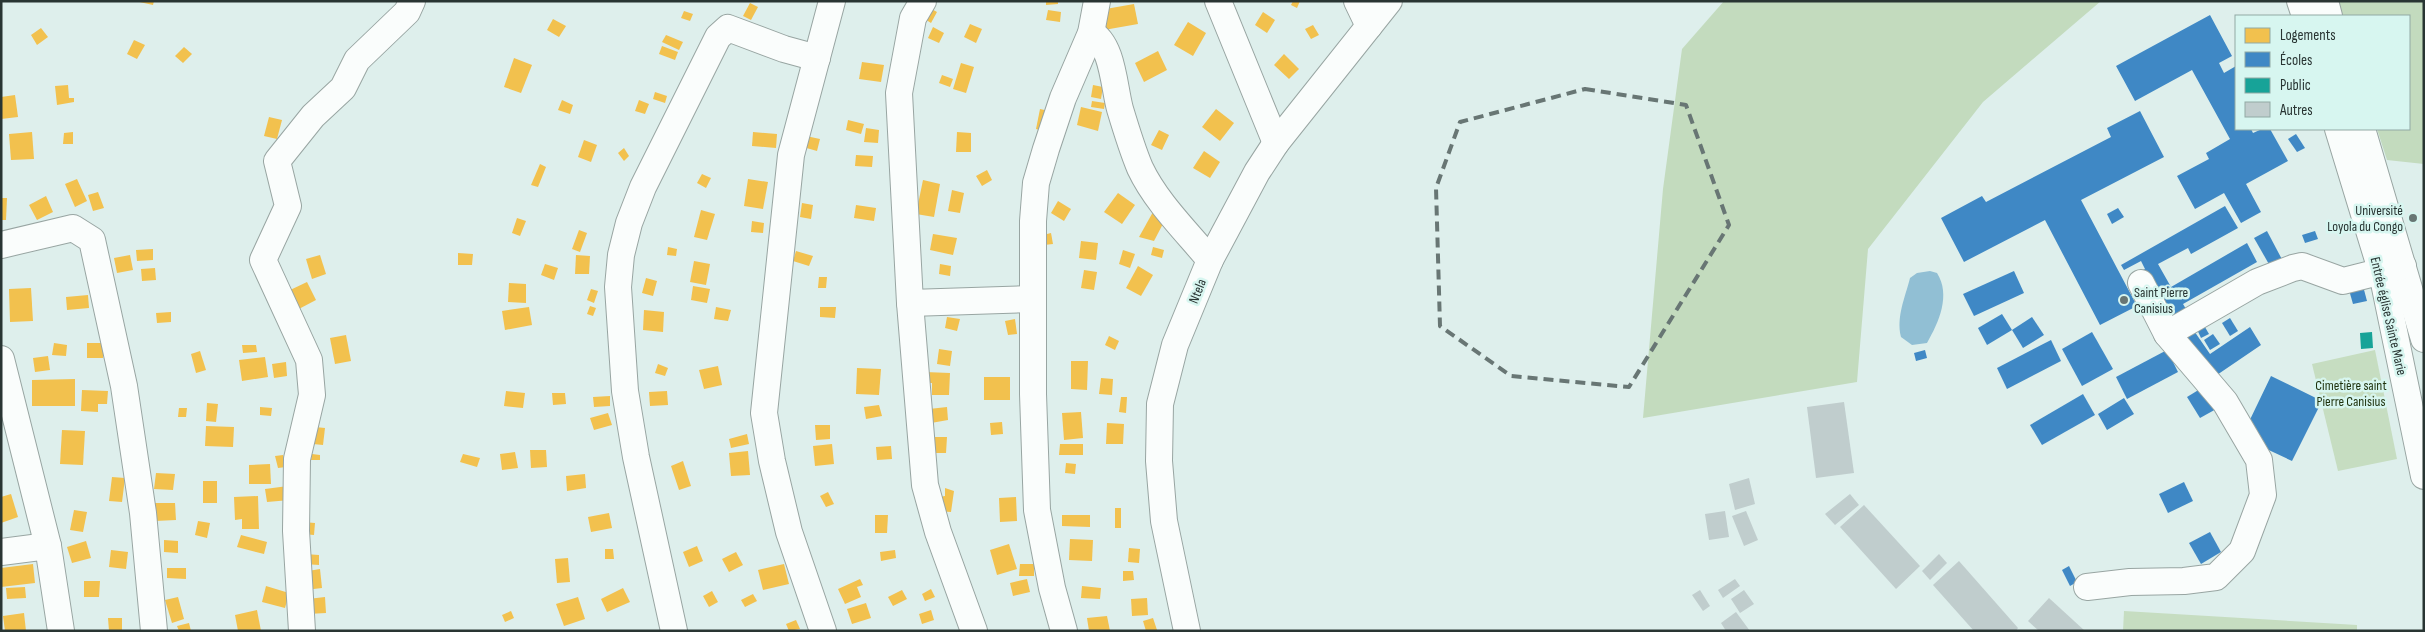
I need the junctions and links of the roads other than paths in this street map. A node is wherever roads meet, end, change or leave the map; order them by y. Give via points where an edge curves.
1 (412, 1) edge
2 (832, 1) edge
3 (922, 1) edge
4 (1096, 1) edge
5 (1218, 1) edge
6 (1357, 1) edge
7 (1389, 1) edge
8 (2300, 1) edge
9 (2325, 1) edge
10 (2305, 15) edge
11 (2329, 15) edge
12 (1369, 26) junction
13 (1090, 33) junction
14 (817, 58) junction
15 (2338, 130) edge
16 (2362, 130) edge
17 (1276, 143) junction
18 (1, 245) edge
19 (1210, 260) junction
20 (2392, 269) junction
21 (2141, 283) dead end
22 (1033, 299) junction
23 (910, 303) junction
24 (2167, 334) junction
25 (2424, 339) edge
26 (1, 359) edge
27 (2424, 476) edge
28 (48, 546) junction
29 (1, 552) edge
30 (2087, 587) dead end
31 (61, 631) edge
32 (154, 631) edge
33 (302, 631) edge
34 (674, 631) edge
35 (823, 631) edge
36 (974, 631) edge
37 (1064, 631) edge
38 (1187, 631) edge

1 - 33 street via 407,12 357,60 344,88 313,116 277,161 288,206 263,260 309,360 312,395 297,459 296,531
2 - 14 street
3 - 23 street via 913,18 899,93
4 - 13 street
5 - 17 street
6 - 12 street
7 - 12 street, Ntela
8 - 10 street
9 - 11 street
12 - 17 street, Ntela
13 - 19 street via 1101,42 1108,59 1140,169 1160,200
13 - 22 street via 1062,98 1036,183
14 - 34 street via 728,28 718,37 643,186 622,254 618,286 625,391 650,526
14 - 35 street via 791,155 764,413 789,532
15 - 20 street, Entrée église Sainte Marie
16 - 20 street
17 - 19 street, Ntela
18 - 32 street via 73,228 92,240 124,386 143,513
19 - 38 street, Ntela via 1175,345 1160,404 1159,460 1164,521
20 - 24 street via 2343,281 2302,266 2293,268 2257,282
20 - 25 street
20 - 27 street, Entrée église Sainte Marie
21 - 24 street
22 - 23 street
22 - 37 street via 1037,510
23 - 36 street via 925,485 938,532
24 - 30 street via 2225,402 2259,460 2263,495 2242,550 2216,577
26 - 28 street
28 - 29 street
28 - 31 street

